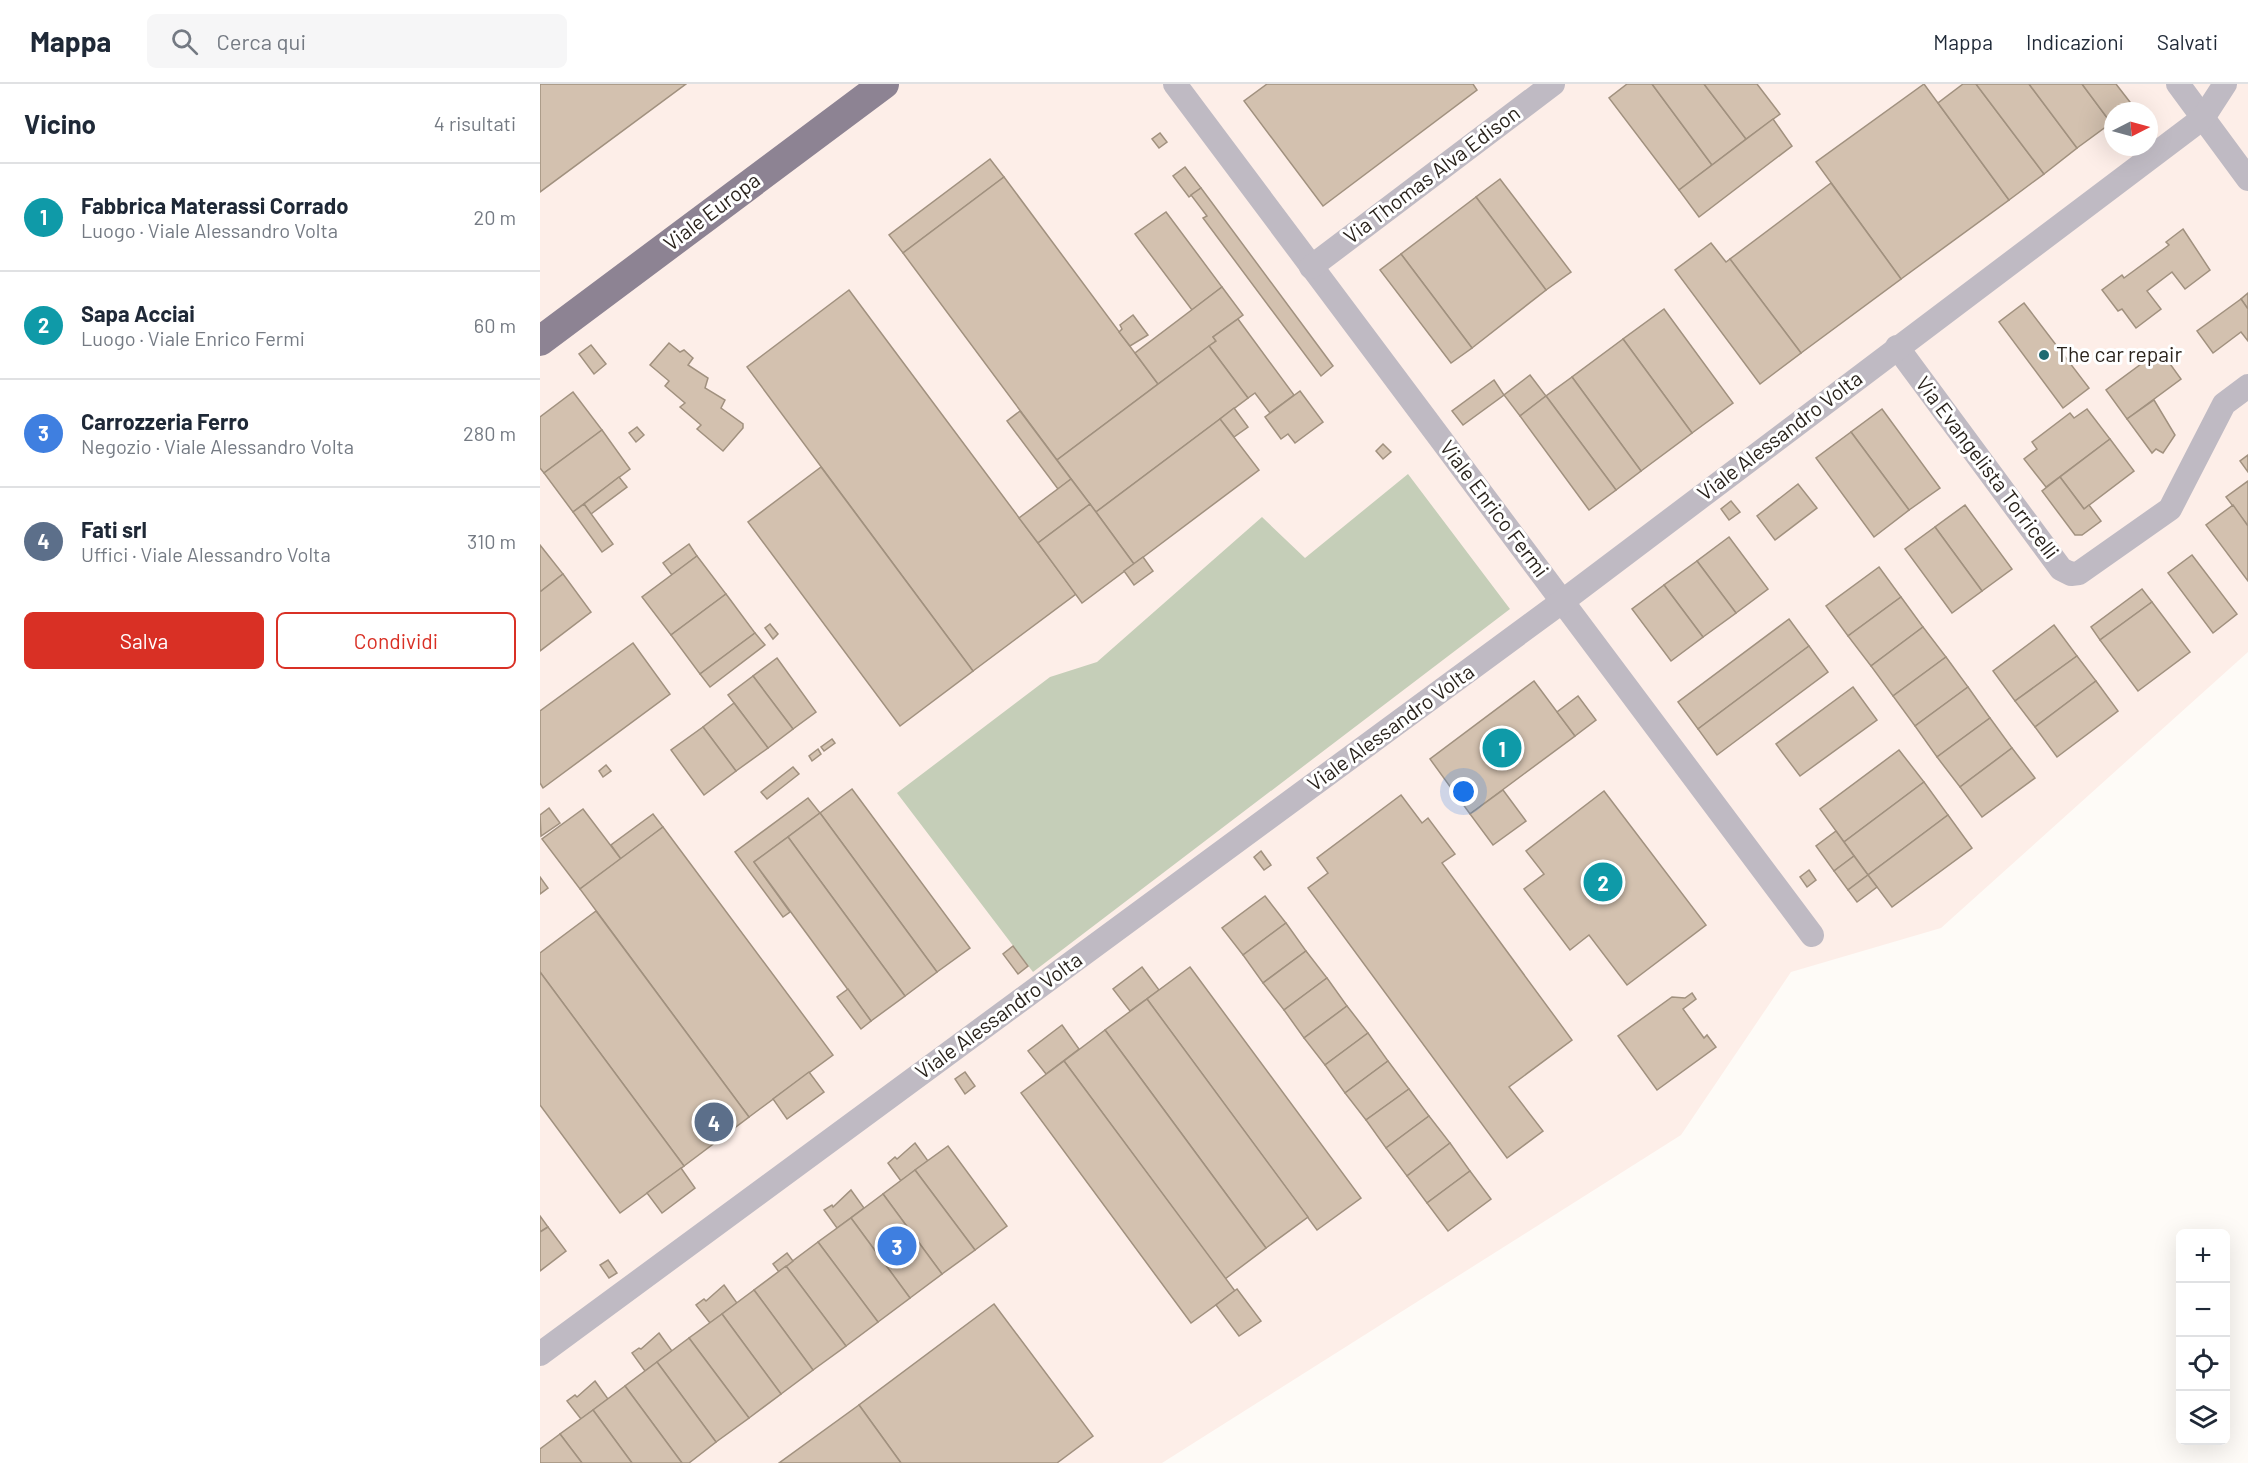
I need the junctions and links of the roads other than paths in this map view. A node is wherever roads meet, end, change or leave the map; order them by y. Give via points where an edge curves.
1 (852, 84) edge
2 (884, 84) edge
3 (1175, 84) edge
4 (1553, 84) edge
5 (2178, 84) edge
6 (2225, 84) edge
7 (2203, 118) junction
8 (2248, 179) edge
9 (1311, 267) junction
10 (540, 316) edge
11 (540, 340) edge
12 (1897, 347) junction
13 (2248, 386) edge
14 (1563, 601) junction
15 (1812, 935) dead end
16 (540, 1354) edge

1 - 10 main road, Viale Europa
2 - 11 main road, Viale Europa
3 - 9 street, Viale Enrico Fermi
4 - 9 street, Via Thomas Alva Edison
5 - 7 street
6 - 7 street, Viale Alessandro Volta
7 - 8 street
7 - 12 street, Viale Alessandro Volta
9 - 14 street, Viale Enrico Fermi
12 - 13 street, Via Evangelista Torricelli via 2061,569 2071,574 2079,573 2170,509 2224,404
12 - 14 street, Viale Alessandro Volta
14 - 15 street, Viale Enrico Fermi
14 - 16 street, Viale Alessandro Volta

